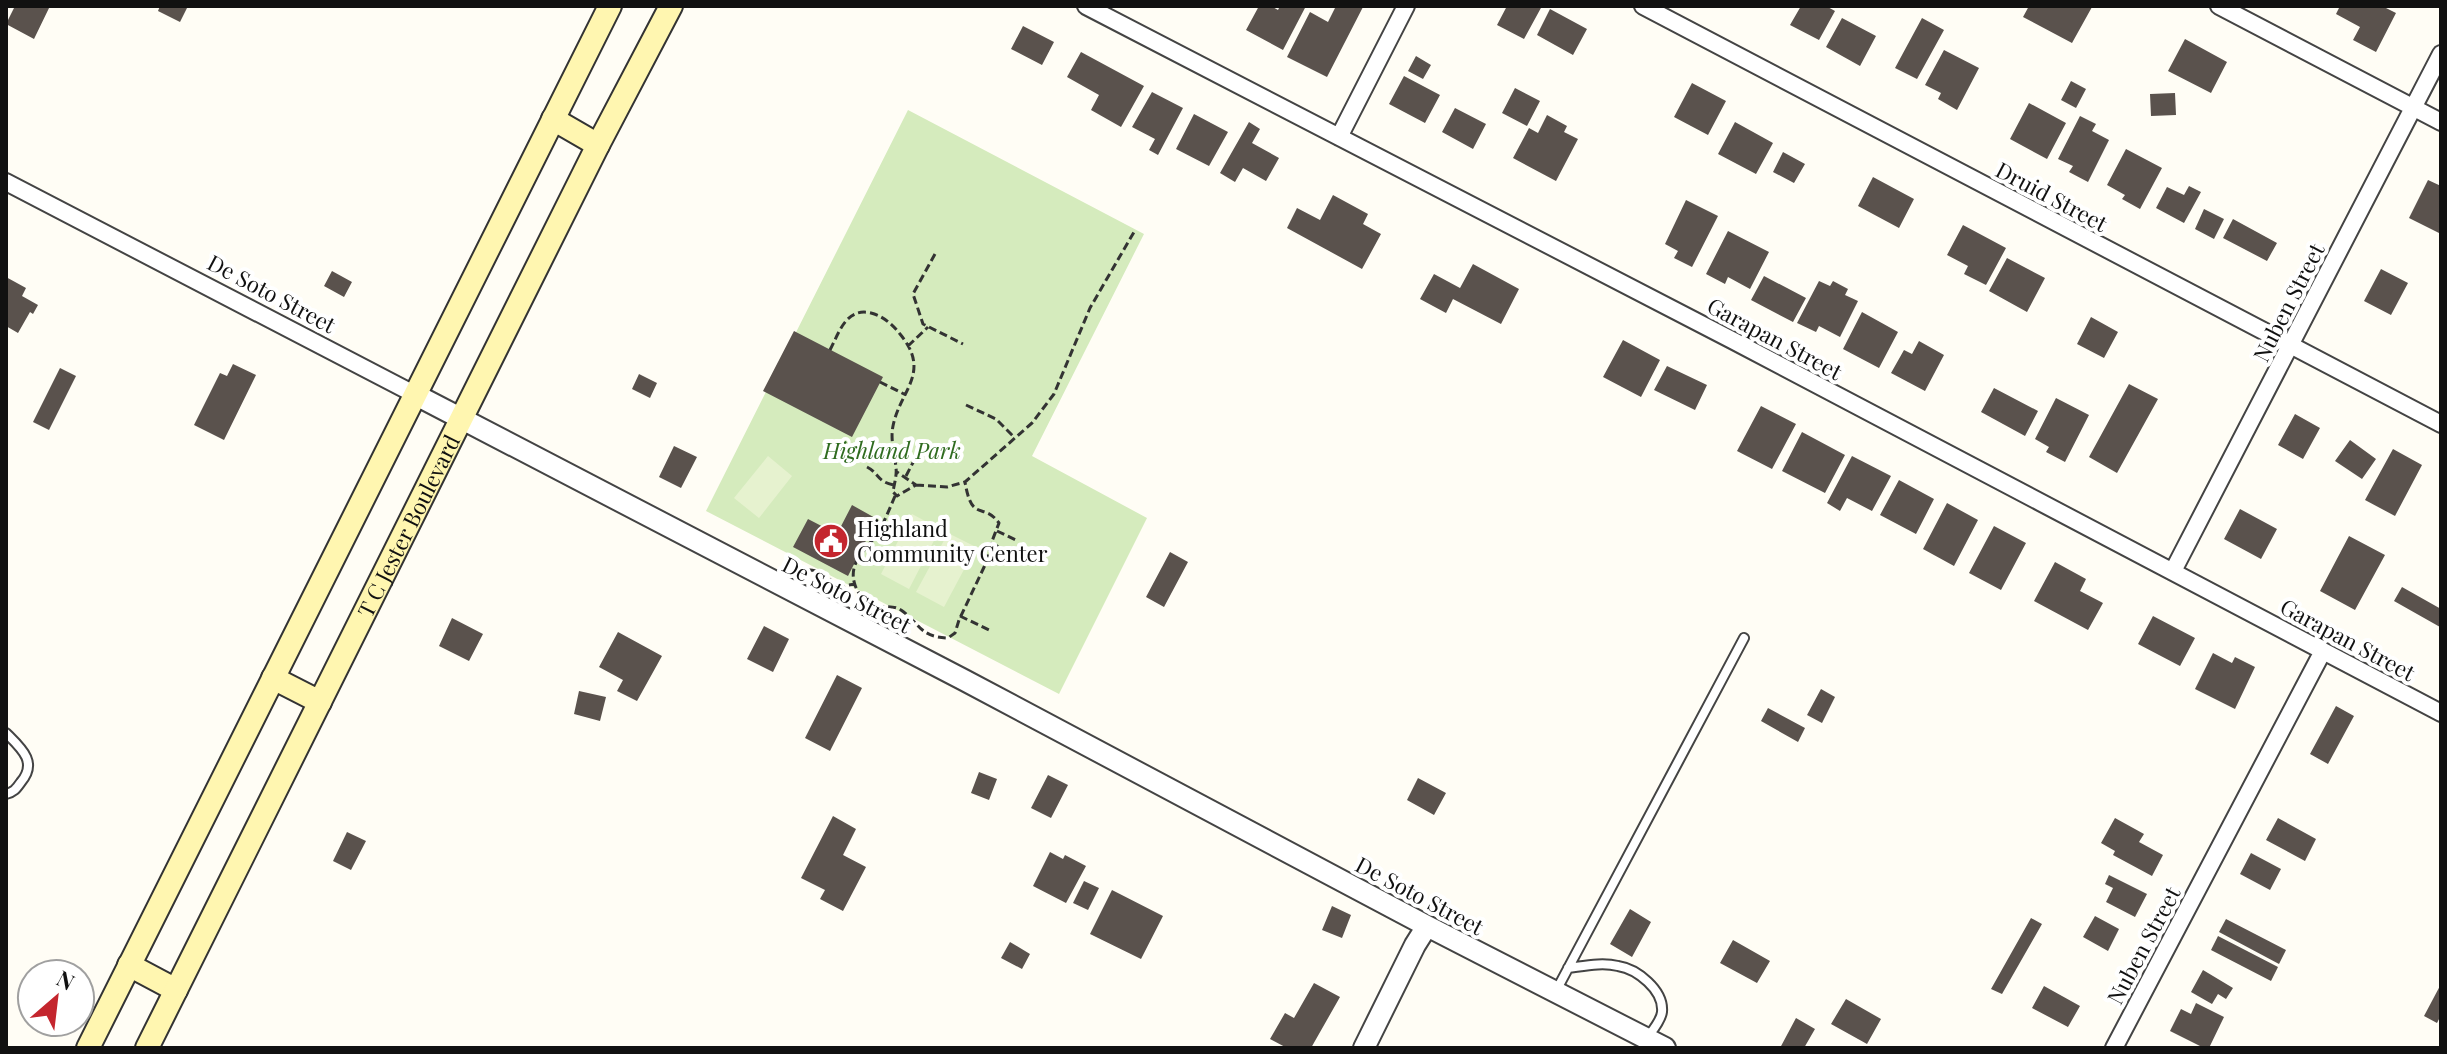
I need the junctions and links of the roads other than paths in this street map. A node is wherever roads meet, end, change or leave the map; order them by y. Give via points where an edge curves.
1 (610, 6) edge
2 (671, 6) edge
3 (1086, 6) edge
4 (1406, 6) edge
5 (1643, 6) edge
6 (2219, 6) edge
7 (2441, 54) edge
8 (2412, 107) junction
9 (553, 119) junction
10 (2441, 122) edge
11 (1339, 137) junction
12 (598, 145) junction
13 (6, 182) edge
14 (2290, 347) junction
15 (416, 395) junction
16 (462, 419) junction
17 (2441, 424) edge
18 (2173, 571) junction
19 (1744, 638) dead end
20 (2323, 651) junction
21 (273, 678) junction
22 (320, 702) junction
23 (2441, 713) edge
24 (6, 733) edge
25 (6, 794) edge
26 (1427, 926) junction
27 (129, 965) junction
28 (1568, 968) junction
29 (176, 990) junction
30 (1556, 992) junction
31 (1656, 1043) edge
32 (88, 1048) edge
33 (147, 1048) edge
34 (1364, 1048) edge
35 (2114, 1048) edge

1 - 9 main road
2 - 12 main road, T C Jester Boulevard
3 - 11 street, Garapan Street
4 - 11 street
5 - 14 street, Druid Street
6 - 8 street
7 - 8 street, Nuben Street
8 - 10 street
8 - 14 street, Nuben Street
9 - 12 main road
9 - 15 main road
11 - 18 street, Garapan Street
12 - 16 main road, T C Jester Boulevard
13 - 15 street, De Soto Street
14 - 17 street, Druid Street
14 - 18 street, Nuben Street
15 - 16 street, De Soto Street
15 - 21 main road
16 - 22 main road, T C Jester Boulevard
16 - 26 street, De Soto Street
18 - 20 street, Garapan Street
19 - 28 lane
20 - 23 street, Garapan Street
20 - 35 street, Nuben Street
21 - 22 main road
21 - 27 main road
22 - 29 main road, T C Jester Boulevard
24 - 25 lane via 26,753 29,769
26 - 30 street, De Soto Street
26 - 34 street
27 - 29 main road
27 - 32 main road
28 - 30 lane
28 - 31 lane via 1617,965 1638,973 1662,1002
29 - 33 main road, T C Jester Boulevard
30 - 31 street, De Soto Street

